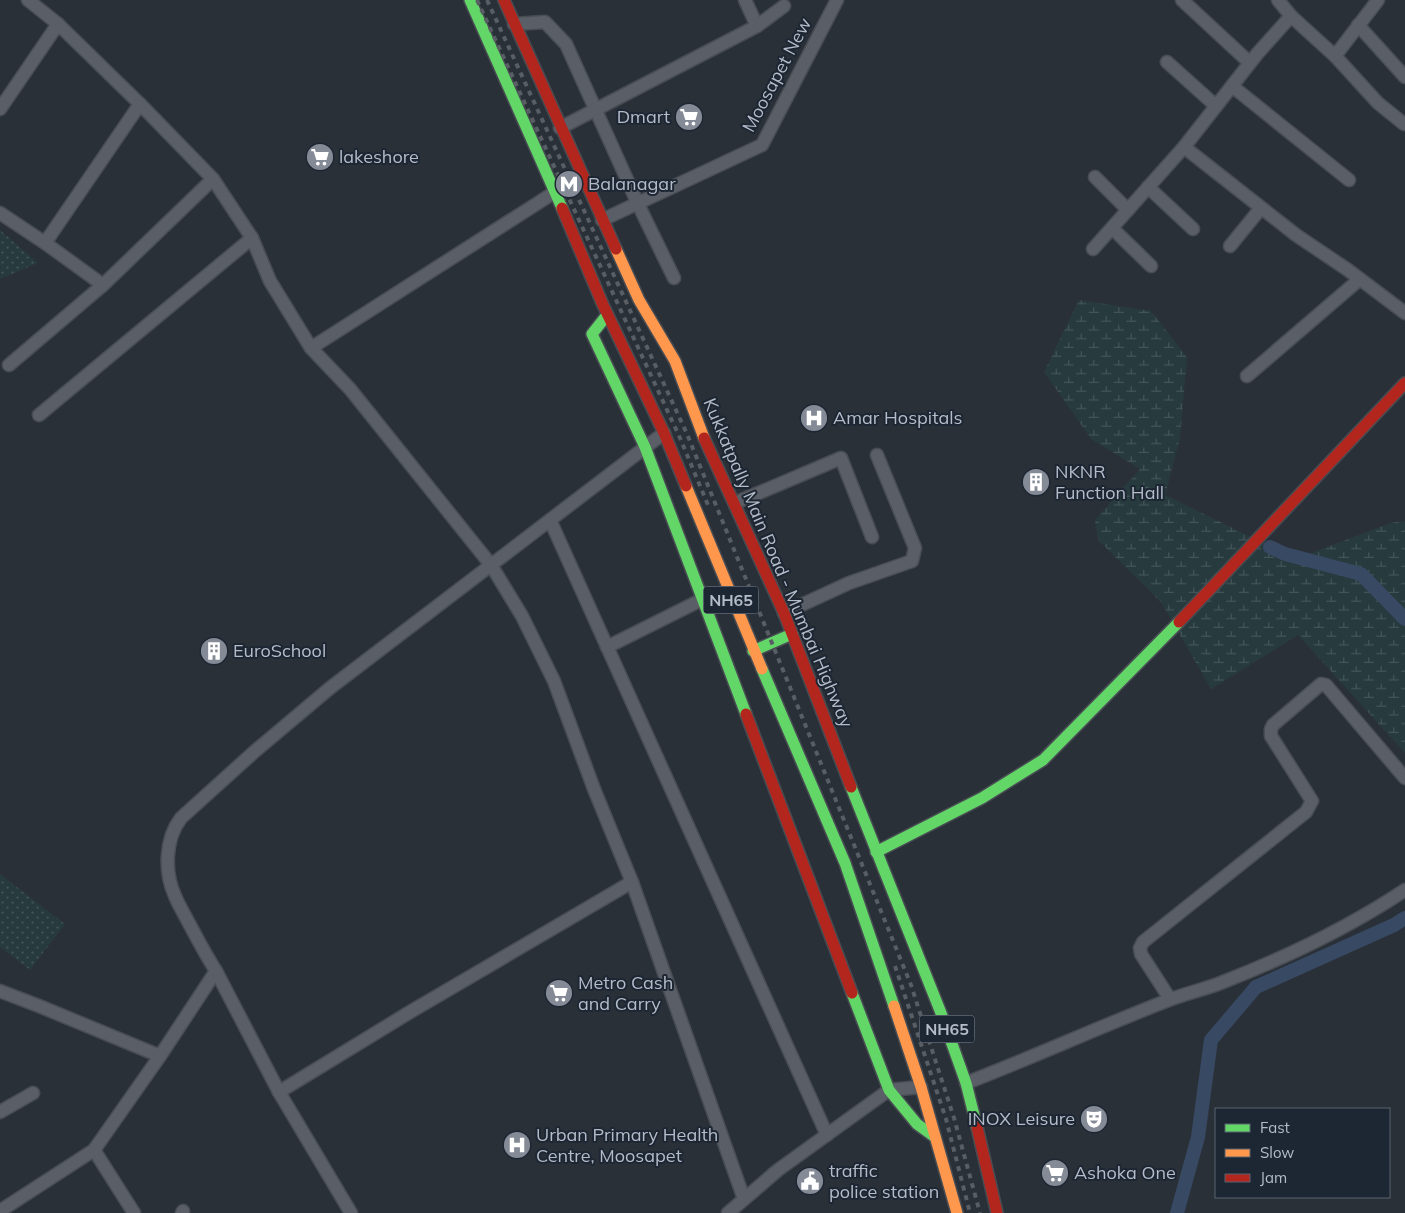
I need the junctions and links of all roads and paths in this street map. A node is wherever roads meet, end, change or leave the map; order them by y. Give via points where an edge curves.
1 (28, 0) edge
2 (470, 0) edge
3 (504, 0) edge
4 (745, 0) edge
5 (837, 0) edge
6 (1182, 0) edge
7 (1278, 0) edge
8 (1378, 0) edge
9 (784, 6) dead end
10 (1291, 16) junction
11 (58, 24) junction
12 (514, 24) junction
13 (1358, 25) junction
14 (757, 26) junction
15 (1334, 56) junction
16 (1168, 62) dead end
17 (1250, 62) junction
18 (1405, 77) edge
19 (1232, 86) junction
20 (140, 104) junction
21 (1216, 106) junction
22 (0, 109) edge
23 (595, 110) junction
24 (1404, 124) edge
25 (560, 128) junction
26 (1184, 147) junction
27 (1095, 177) dead end
28 (213, 178) junction
29 (1349, 180) dead end
30 (1148, 187) junction
31 (555, 192) junction
32 (638, 204) junction
33 (1262, 208) junction
34 (1128, 210) junction
35 (0, 213) edge
36 (602, 220) junction
37 (1112, 228) junction
38 (1194, 229) dead end
39 (252, 238) junction
40 (46, 243) junction
41 (1230, 246) dead end
42 (1093, 248) dead end
43 (1151, 266) dead end
44 (674, 278) dead end
45 (1360, 279) junction
46 (103, 285) junction
47 (1405, 313) edge
48 (607, 315) junction
49 (311, 348) junction
50 (9, 365) dead end
51 (1247, 376) dead end
52 (1405, 383) edge
53 (40, 415) dead end
54 (664, 433) junction
55 (645, 447) junction
56 (877, 455) dead end
57 (734, 503) junction
58 (550, 520) junction
59 (872, 537) dead end
60 (491, 565) junction
61 (703, 599) junction
62 (784, 613) junction
63 (792, 634) junction
64 (608, 646) junction
65 (754, 651) junction
66 (1405, 778) edge
67 (876, 852) junction
68 (632, 882) junction
69 (1405, 890) edge
70 (216, 971) junction
71 (0, 992) edge
72 (1170, 999) junction
73 (160, 1056) junction
74 (966, 1083) junction
75 (922, 1087) junction
76 (890, 1090) junction
77 (279, 1092) junction
78 (33, 1093) dead end
79 (0, 1112) edge
80 (827, 1135) junction
81 (935, 1137) junction
82 (94, 1150) junction
83 (744, 1199) junction
84 (0, 1211) edge
85 (134, 1213) edge
86 (351, 1213) edge
87 (728, 1213) edge
88 (957, 1213) edge
89 (997, 1213) edge

1 - 11 street
2 - 31 main road, NH65
3 - 12 main road, Kukkatpally Main Road - Mumbai Highway / NH65
4 - 14 street
5 - 32 street, Moosapet New via 762,145
6 - 17 street
7 - 10 street
8 - 13 street
9 - 14 street
10 - 15 street
10 - 17 street
11 - 20 street
11 - 22 street
12 - 23 street via 544,22 566,44
12 - 25 main road, Kukkatpally Main Road - Mumbai Highway / NH65
13 - 15 street
13 - 18 street
14 - 23 street
15 - 24 street
16 - 21 street
17 - 19 street
19 - 21 street
19 - 29 street
20 - 28 street
20 - 40 street
21 - 26 street
23 - 25 street
23 - 32 street
25 - 36 main road, Kukkatpally Main Road - Mumbai Highway / NH65
26 - 30 street
26 - 33 street
27 - 34 street
28 - 39 street
28 - 46 street
30 - 34 street
30 - 38 street
31 - 48 main road, NH65
31 - 49 street
32 - 36 street, Moosapet New
32 - 44 street
33 - 41 street
33 - 45 street
34 - 37 street
35 - 40 street
36 - 57 main road, Kukkatpally Main Road - Mumbai Highway / NH65 via 639,300 675,361 697,423
37 - 42 street
37 - 43 street
39 - 49 street via 270,281
39 - 53 street
40 - 46 street
45 - 47 street
45 - 51 street
46 - 50 street
48 - 54 main road, NH65
48 - 55 main road via 592,334
49 - 60 street via 350,389
52 - 67 main road via 1204,596 1043,760 966,807
54 - 55 street
54 - 65 main road, NH65
55 - 58 street
55 - 61 main road
56 - 62 street via 915,548 912,561 849,583
57 - 59 street via 841,458
57 - 62 main road, Kukkatpally Main Road - Mumbai Highway / NH65
58 - 60 street
58 - 64 street
60 - 68 street via 522,616 554,680
60 - 70 street via 330,688 254,752 174,828 168,845 168,868 174,894
61 - 64 street
61 - 76 main road
62 - 63 main road, Kukkatpally Main Road - Mumbai Highway / NH65
63 - 65 main road
63 - 67 main road, Kukkatpally Main Road - Mumbai Highway / NH65
64 - 80 street
65 - 75 main road, NH65 via 845,863
66 - 72 street via 1326,685 1321,684 1273,725 1271,736 1312,802 1306,812 1143,942 1142,954
67 - 74 main road, Kukkatpally Main Road - Mumbai Highway / NH65
68 - 77 street
68 - 83 street
69 - 72 street via 1333,934 1221,983
70 - 73 street
70 - 77 street
71 - 73 street
72 - 74 street
73 - 82 street
74 - 89 main road, Kukkatpally Main Road - Mumbai Highway / NH65
75 - 76 street
75 - 81 main road, NH65
76 - 80 street
76 - 81 main road via 916,1124
77 - 86 street
78 - 79 street
80 - 83 street
81 - 88 main road, NH65
82 - 84 street
82 - 85 street
83 - 87 street

